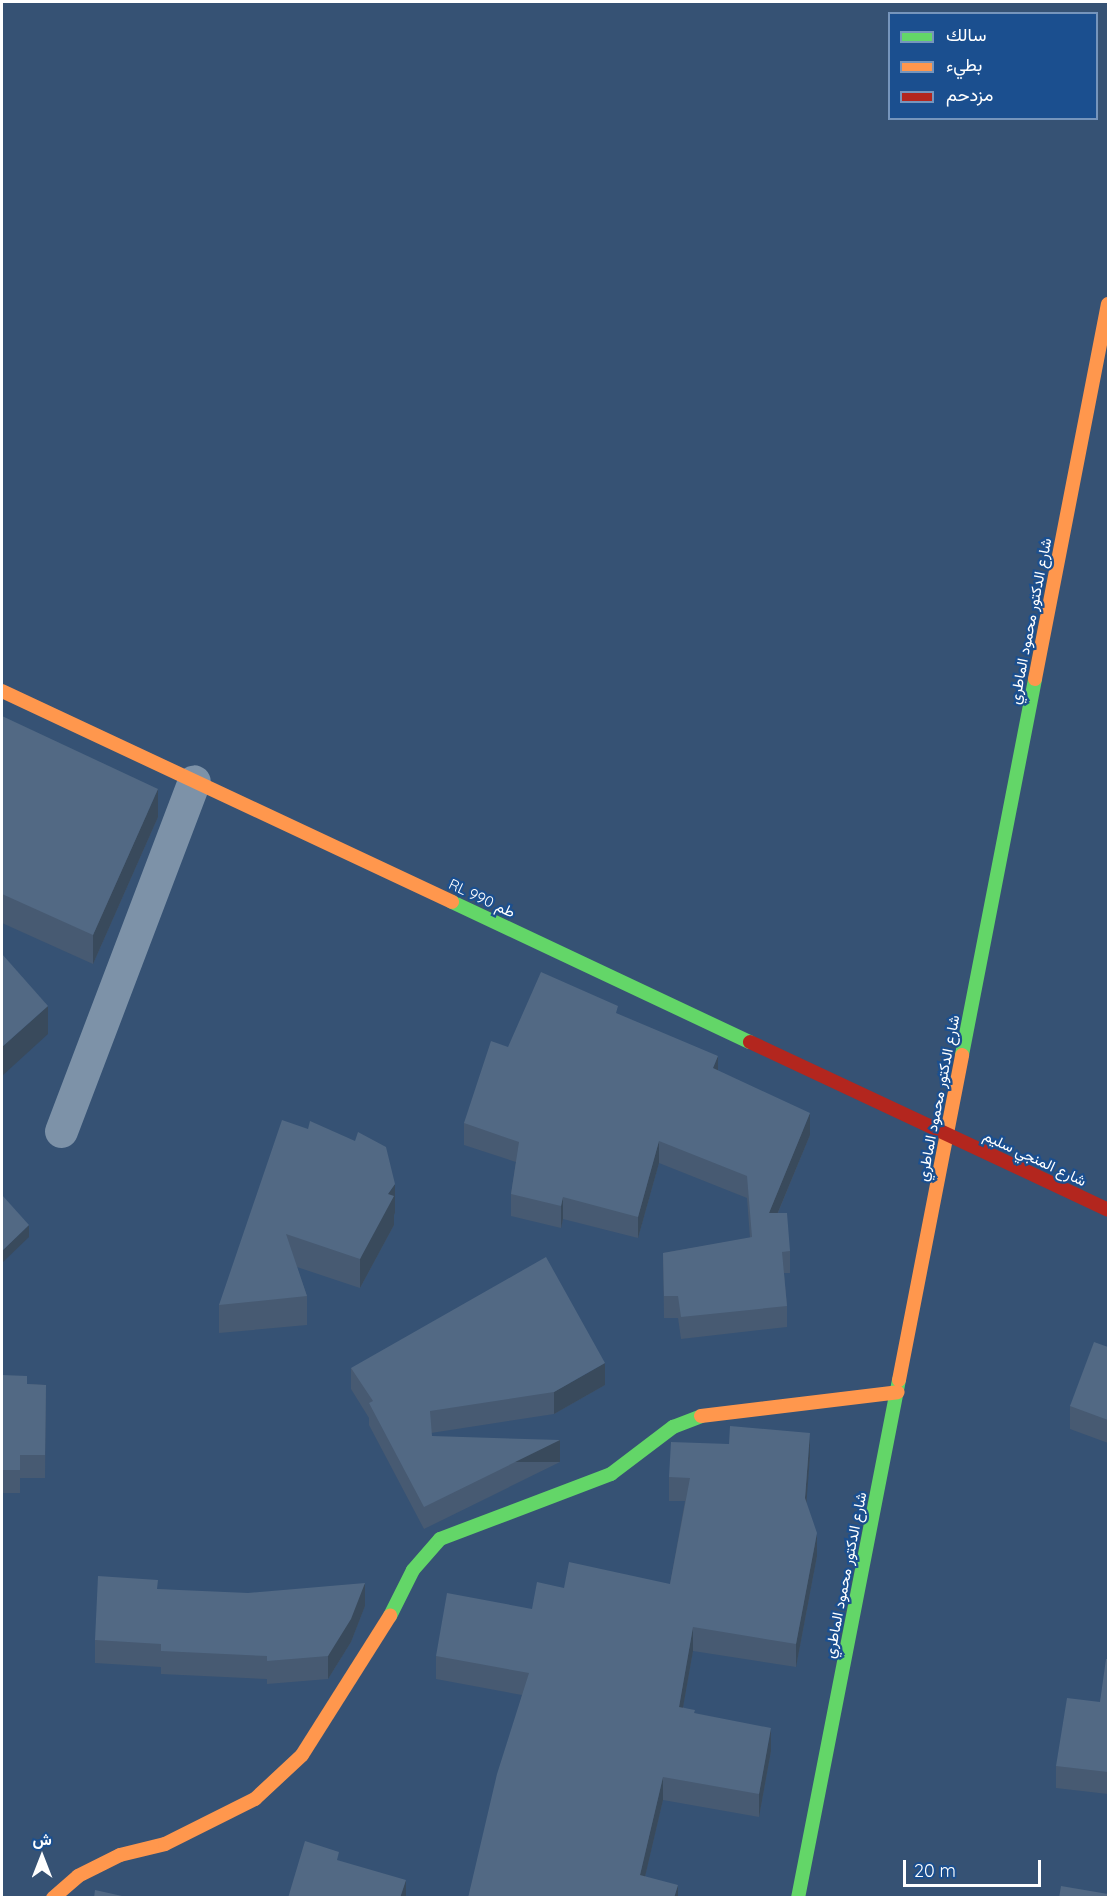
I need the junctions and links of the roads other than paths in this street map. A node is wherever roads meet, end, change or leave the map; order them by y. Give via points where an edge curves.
1 (1108, 304) edge
2 (2, 691) edge
3 (194, 781) junction
4 (61, 1131) dead end
5 (947, 1136) junction
6 (1108, 1210) edge
7 (898, 1392) junction
8 (53, 1898) edge
9 (798, 1898) edge

1 - 5 street, شارع الدكتور محمود الماطري
2 - 3 street, RL طم 990
3 - 4 street
3 - 5 street, RL طم 990
5 - 6 street, شارع المنجي سليم
5 - 7 street, شارع الدكتور محمود الماطري
7 - 8 street via 712,1412 673,1427 611,1474 440,1539 413,1570 391,1614 302,1755 255,1799 165,1844 120,1855 78,1876
7 - 9 street, شارع الدكتور محمود الماطري

